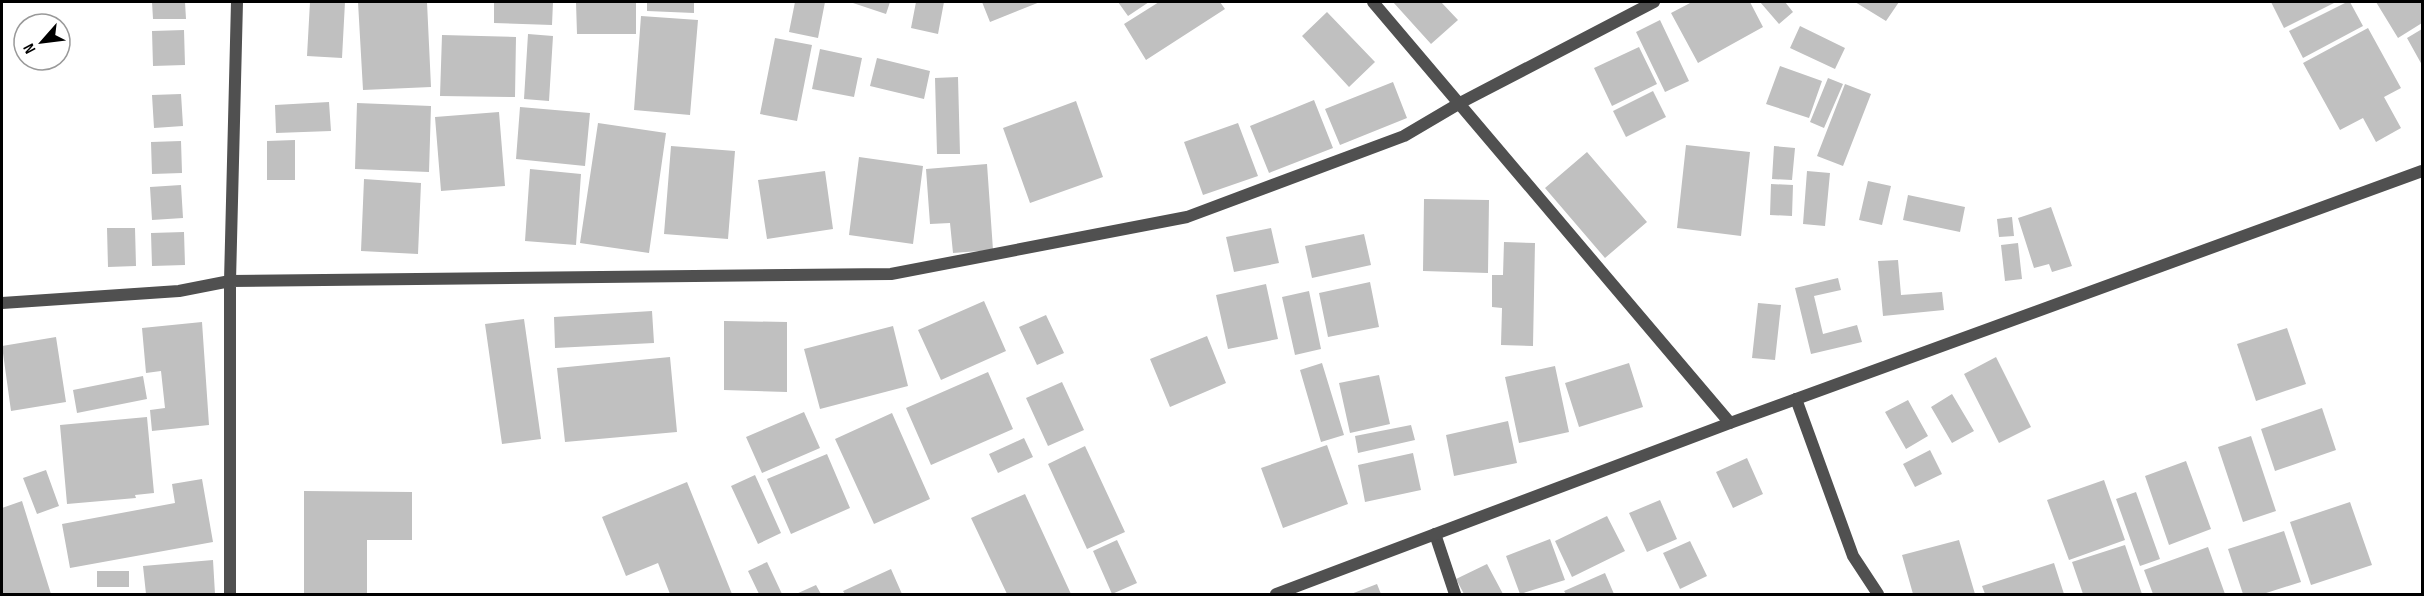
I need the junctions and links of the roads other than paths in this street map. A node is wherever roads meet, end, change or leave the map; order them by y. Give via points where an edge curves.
1 (237, 2) edge
2 (1373, 2) edge
3 (1654, 2) edge
4 (1460, 104) junction
5 (2422, 171) edge
6 (230, 281) junction
7 (2, 303) edge
8 (1796, 399) junction
9 (1730, 423) junction
10 (1436, 534) junction
11 (230, 594) edge
12 (1276, 594) edge
13 (1455, 594) edge
14 (1878, 594) edge

1 - 6 street
2 - 4 street
3 - 4 street
4 - 6 street via 1404,136 1187,217 891,274
4 - 9 street
5 - 8 street
6 - 7 street via 180,291
6 - 11 street
8 - 9 street
8 - 14 street via 1853,556
9 - 10 street
10 - 12 street
10 - 13 street

